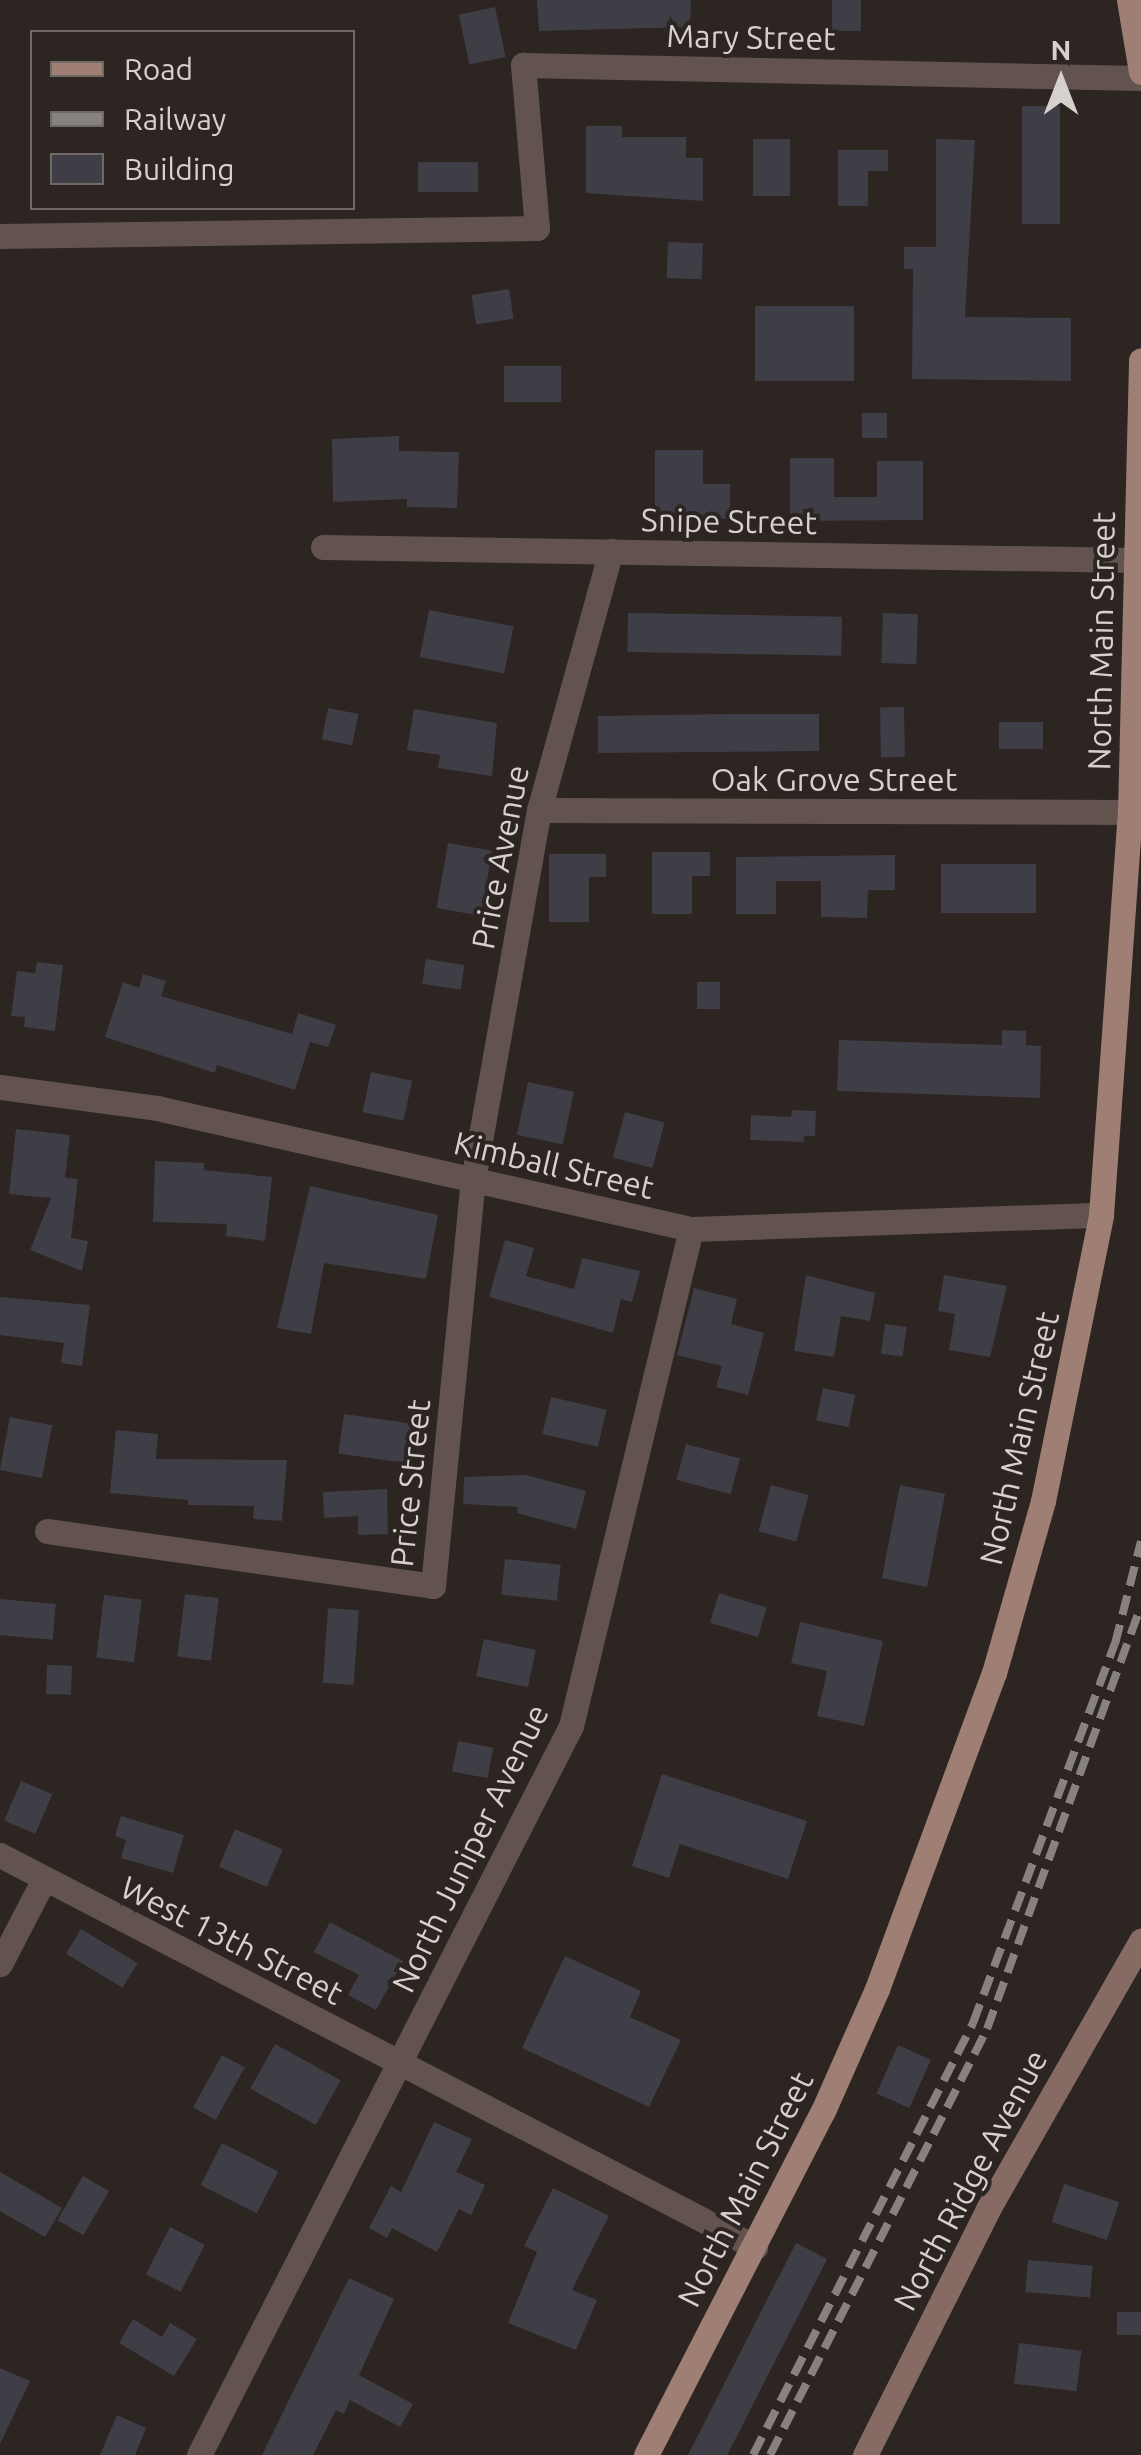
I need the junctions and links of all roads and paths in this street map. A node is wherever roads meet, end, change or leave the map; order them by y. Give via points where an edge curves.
1 (1129, 0) edge
2 (1141, 75) edge
3 (0, 236) edge
4 (1141, 360) edge
5 (322, 547) dead end
6 (611, 551) junction
7 (1135, 560) junction
8 (539, 810) junction
9 (1130, 812) junction
10 (0, 1087) edge
11 (473, 1180) junction
12 (1101, 1215) junction
13 (691, 1229) junction
14 (48, 1532) dead end
15 (0, 1855) edge
16 (44, 1880) junction
17 (1141, 1940) edge
18 (0, 1964) edge
19 (399, 2064) junction
20 (755, 2247) junction
21 (199, 2455) edge
22 (646, 2455) edge
23 (865, 2455) edge

1 - 2 main road
2 - 3 street, Mary Street via 524,64 537,228
4 - 7 main road, North Main Street
5 - 6 street, Snipe Street
6 - 7 street, Snipe Street
6 - 8 street, Price Avenue
7 - 9 main road, North Main Street
8 - 9 street, Oak Grove Street
8 - 11 street, Price Avenue
9 - 12 main road, North Main Street
10 - 11 street, Kimball Street via 157,1108
11 - 13 street, Kimball Street
11 - 14 street, Price Street via 432,1586
12 - 13 street, Kimball Street
12 - 20 main road, North Main Street via 1043,1501 994,1672 877,1989
13 - 19 street, North Juniper Avenue via 571,1726
15 - 16 street, West 13th Street
16 - 18 street
16 - 19 street, West 13th Street
17 - 23 street, North Ridge Avenue via 988,2209
19 - 20 street, West 13th Street
19 - 21 street, North Juniper Avenue
20 - 22 main road, North Main Street

